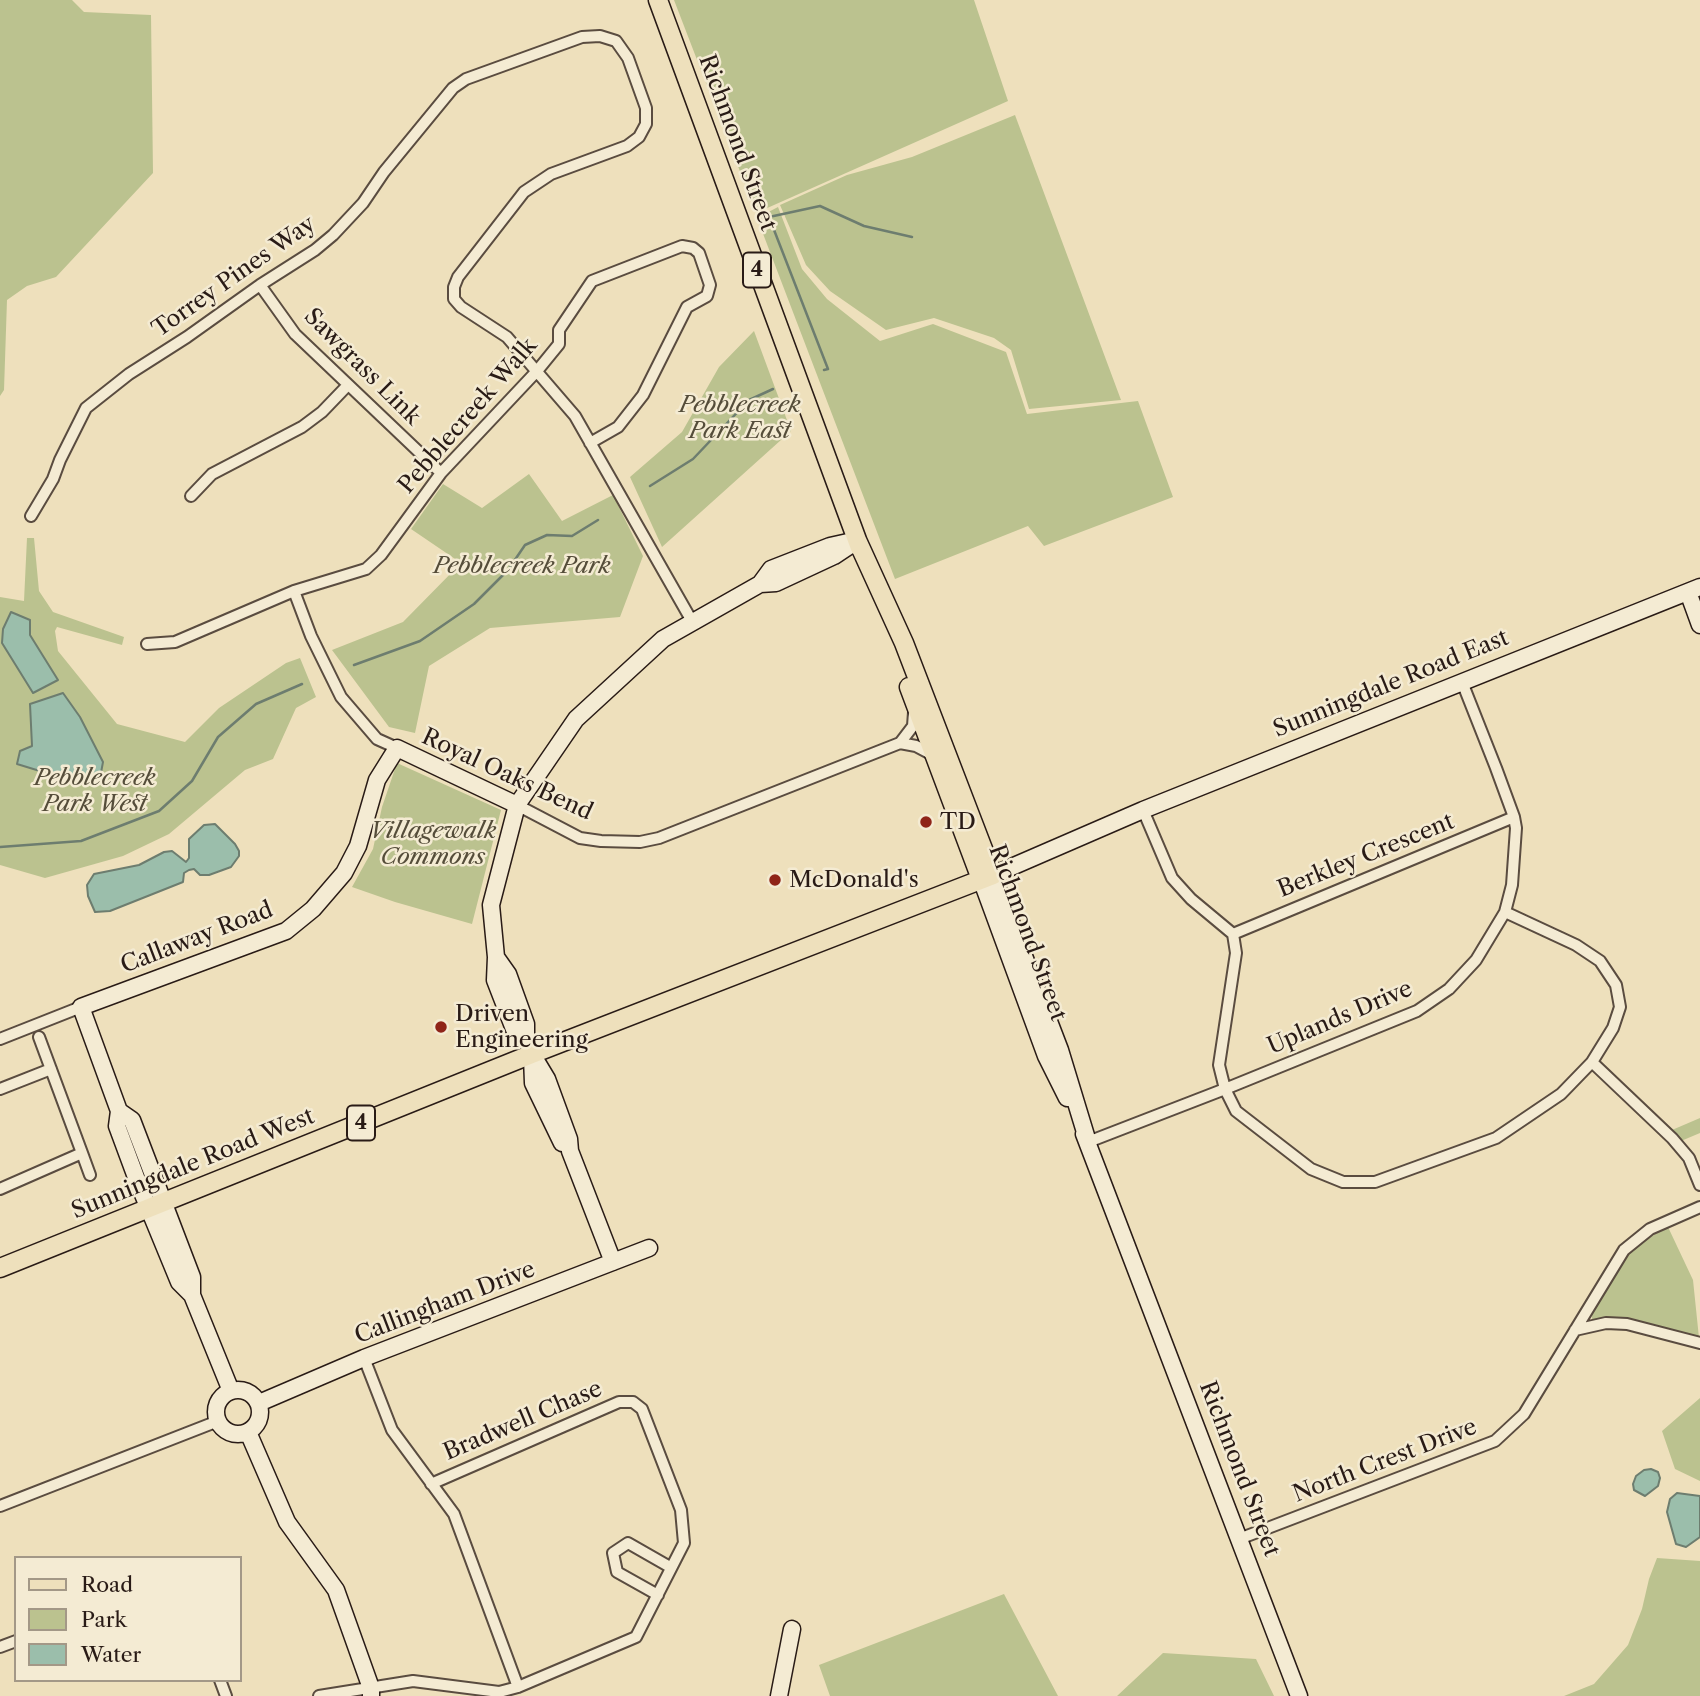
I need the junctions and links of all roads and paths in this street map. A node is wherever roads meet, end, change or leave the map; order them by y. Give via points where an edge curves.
1 (658, 0) edge
2 (260, 285) junction
3 (537, 371) junction
4 (347, 386) junction
5 (590, 443) junction
6 (441, 473) junction
7 (191, 496) dead end
8 (31, 516) dead end
9 (857, 540) junction
10 (1694, 590) edge
11 (294, 591) junction
12 (693, 623) junction
13 (1700, 625) edge
14 (147, 644) dead end
15 (1462, 682) junction
16 (915, 704) junction
17 (900, 743) junction
18 (397, 748) junction
19 (934, 756) junction
20 (517, 805) junction
21 (1143, 810) junction
22 (1514, 817) junction
23 (985, 873) junction
24 (1506, 912) junction
25 (1233, 934) junction
26 (81, 1007) junction
27 (39, 1037) dead end
28 (0, 1039) edge
29 (529, 1046) junction
30 (1592, 1062) junction
31 (51, 1069) junction
32 (0, 1088) edge
33 (1225, 1089) junction
34 (1088, 1142) junction
35 (82, 1153) junction
36 (90, 1175) dead end
37 (1700, 1185) edge
38 (0, 1189) edge
39 (155, 1205) junction
40 (1700, 1207) edge
41 (649, 1248) dead end
42 (613, 1262) junction
43 (0, 1268) edge
44 (1575, 1330) junction
45 (1700, 1343) edge
46 (364, 1358) junction
47 (231, 1391) junction
48 (259, 1403) junction
49 (218, 1421) junction
50 (248, 1432) junction
51 (431, 1484) junction
52 (0, 1506) edge
53 (1239, 1539) junction
54 (670, 1567) junction
55 (658, 1595) junction
56 (792, 1629) dead end
57 (518, 1687) junction
58 (371, 1692) edge
59 (319, 1696) edge
60 (779, 1696) edge
61 (1299, 1696) edge

1 - 9 main road, Richmond Street / 4
2 - 3 street, Torrey Pines Way via 315,250 340,227 453,88 466,79 582,37 600,36 616,41 628,58 646,108 646,124 639,137 627,146 551,174 524,192 454,287 454,299 461,307 507,337
2 - 4 street, Sawgrass Link via 295,334
2 - 8 street, Torrey Pines Way via 86,408
3 - 5 street, Torrey Pines Way via 575,416
3 - 5 street, Pebblecreek Walk via 559,344 559,330 592,281 682,246 699,253 710,285 707,296 687,307 643,395 618,427
3 - 6 street, Pebblecreek Walk
4 - 6 street, Sawgrass Link
4 - 7 street via 312,420 212,474
5 - 12 street, Torrey Pines Way
6 - 11 street, Pebblecreek Walk via 366,569
9 - 12 street via 776,583 760,583
9 - 16 main road, Richmond Street / 4
9 - 23 main road, Richmond Street via 904,643
10 - 13 street
10 - 15 street, Sunningdale Road East
11 - 14 street, Pebblecreek Walk via 175,642
11 - 18 street, Royal Oaks Bend via 341,697 377,739
12 - 20 street via 663,639 576,719
15 - 21 street, Sunningdale Road East
15 - 22 street, Uplands Drive
16 - 17 street via 913,726
16 - 19 main road, Richmond Street / 4
17 - 19 street
17 - 20 street, Royal Oaks Bend via 640,842 580,838
18 - 20 street, Royal Oaks Bend
18 - 26 street, Callaway Road via 377,780 358,845 344,873 313,909 286,931
19 - 23 main road, Richmond Street / 4
20 - 29 street via 491,905 496,957 508,974
21 - 23 street, Sunningdale Road East
21 - 25 street via 1172,878
22 - 24 street, Uplands Drive via 1512,885
22 - 25 street, Berkley Crescent
23 - 29 main road, Sunningdale Road West / 4 via 819,936 717,983
23 - 34 street, Richmond Street via 1046,1056
24 - 30 street via 1576,945 1600,961 1616,985 1620,1007
24 - 33 street, Uplands Drive via 1476,960 1449,989 1417,1011
25 - 33 street via 1236,953 1219,1065
26 - 28 street, Callaway Road
26 - 39 street via 119,1111 132,1121
27 - 31 street
29 - 39 main road, Sunningdale Road West / 4
29 - 42 street via 533,1083 560,1141 570,1151
30 - 33 street via 1561,1094 1496,1138 1374,1182 1343,1182 1311,1169 1236,1111
30 - 37 street via 1672,1138 1689,1158
31 - 32 street
31 - 35 street
33 - 34 street, Uplands Drive
34 - 53 street, Richmond Street
35 - 36 street
35 - 38 street
39 - 43 main road, Sunningdale Road West / 4
39 - 47 street via 192,1277 192,1295
40 - 44 street, North Crest Drive via 1650,1230 1624,1250
41 - 42 street, Callingham Drive
42 - 46 street, Callingham Drive
44 - 45 street via 1605,1322 1627,1324
44 - 53 street, North Crest Drive via 1524,1414 1495,1441
46 - 48 street, Callingham Drive
46 - 51 street via 393,1430
47 - 48 street via 247,1391
47 - 49 street via 216,1406
48 - 50 street via 259,1420
49 - 50 street via 230,1433
49 - 52 street
50 - 58 street via 287,1522 336,1590
51 - 54 street, Bradwell Chase via 619,1402 633,1402 642,1409 681,1510 684,1543
51 - 57 street via 454,1514
53 - 61 street, Richmond Street
54 - 55 street, Bradwell Chase
54 - 55 street via 628,1544 613,1553 617,1572
55 - 57 street, Bradwell Chase via 636,1637
56 - 60 street
57 - 58 street, Bradwell Chase via 499,1692 413,1681
58 - 59 street, Bradwell Chase

